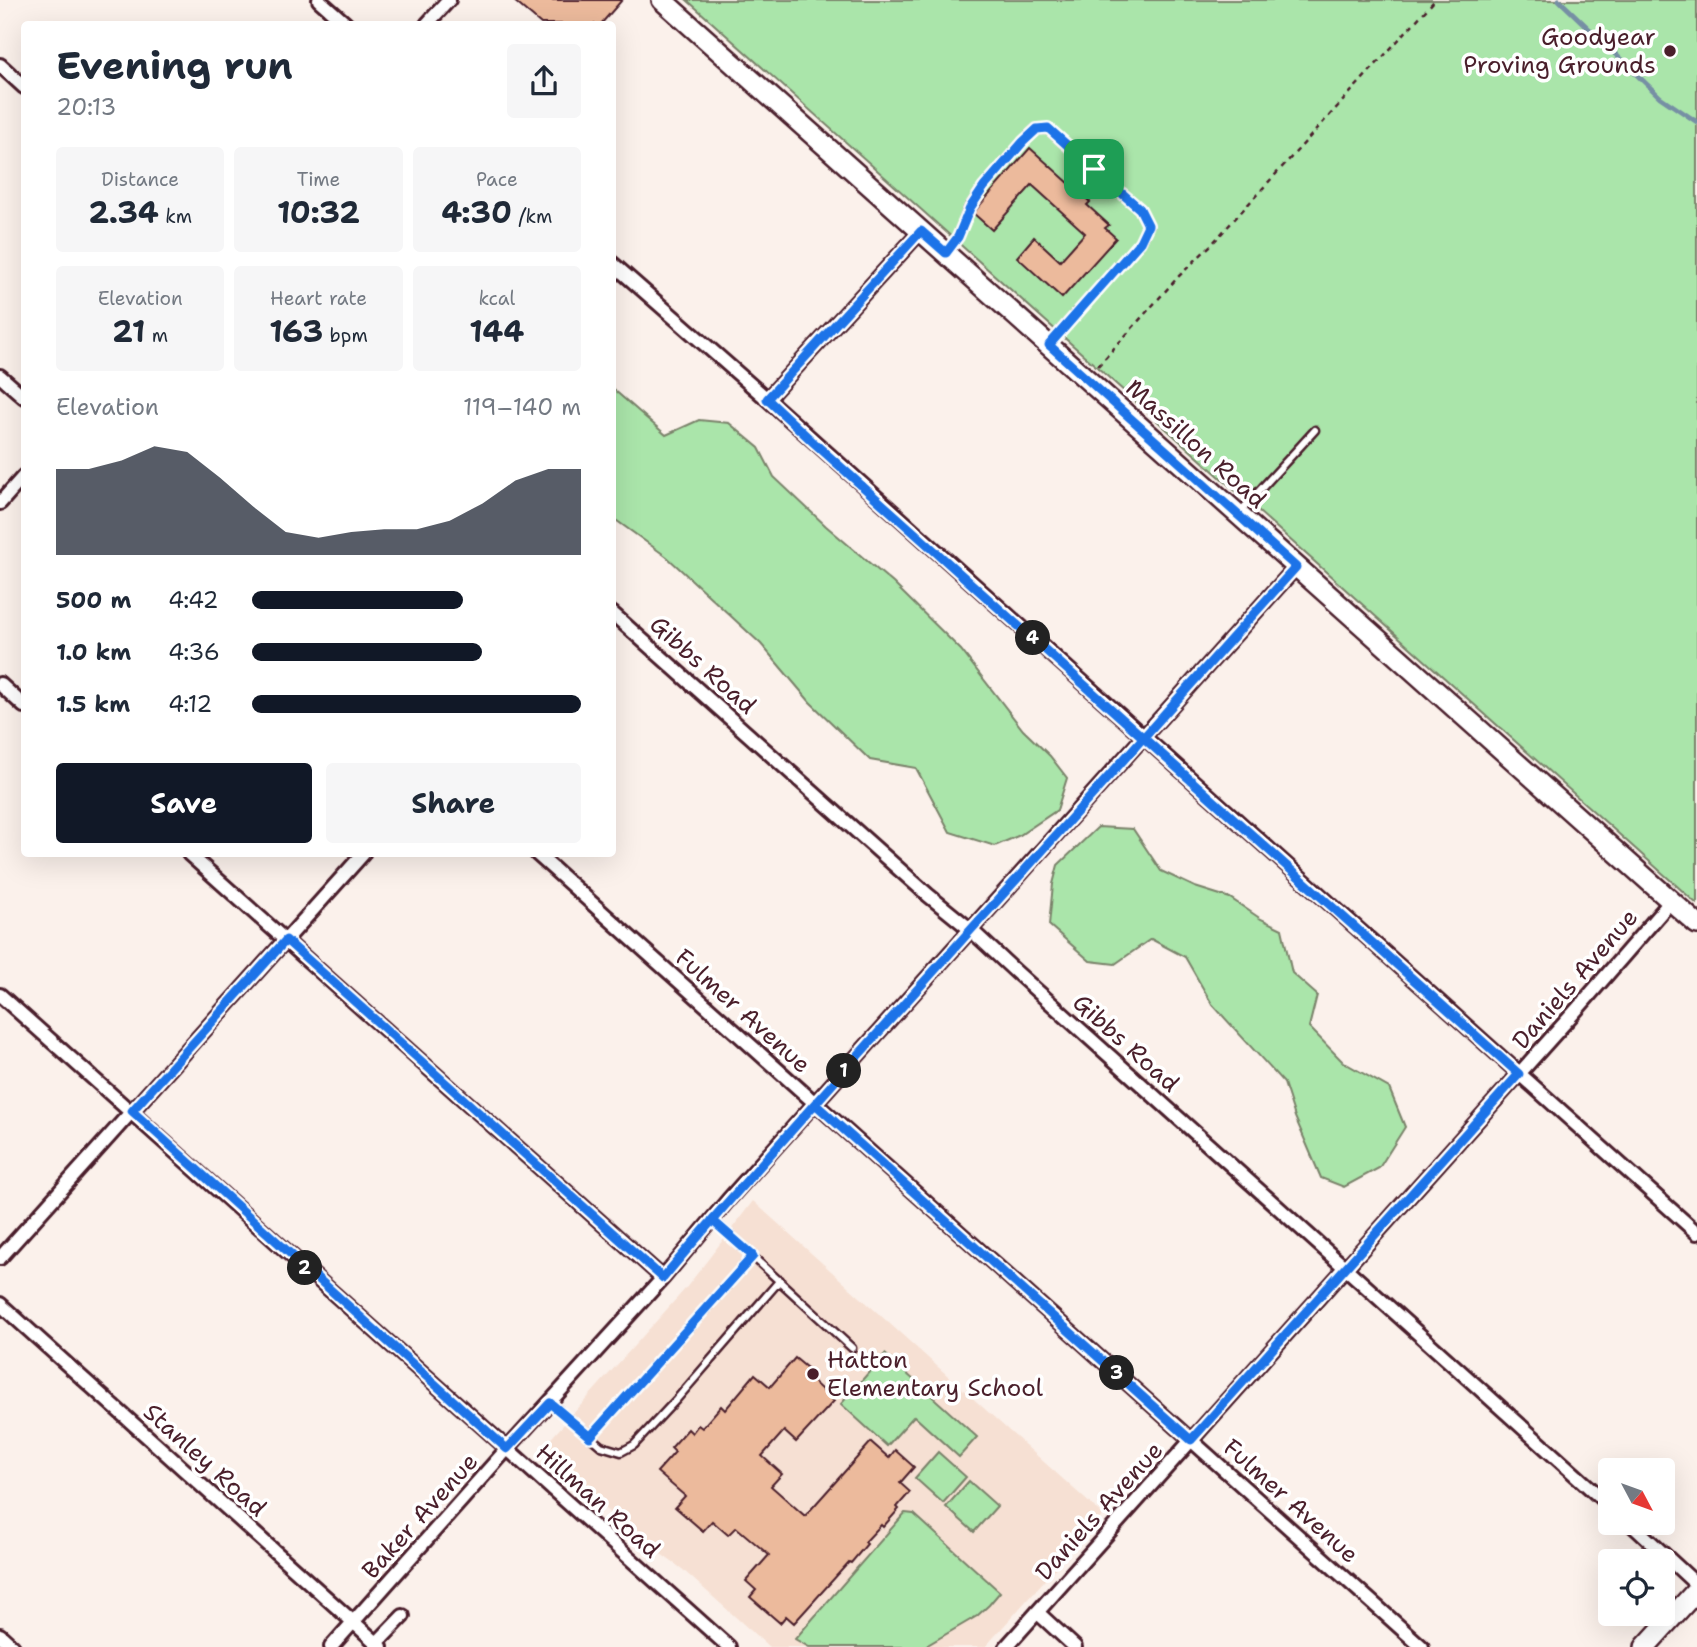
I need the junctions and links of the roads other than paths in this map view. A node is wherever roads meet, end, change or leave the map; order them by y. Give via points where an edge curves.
1 (319, 0) edge
2 (449, 0) edge
3 (663, 0) edge
4 (343, 21) edge
5 (430, 21) edge
6 (0, 65) edge
7 (21, 84) edge
8 (921, 231) junction
9 (946, 253) junction
10 (616, 266) edge
11 (1049, 345) junction
12 (0, 376) edge
13 (21, 394) edge
14 (767, 399) junction
15 (1315, 430) dead end
16 (21, 479) edge
17 (0, 503) edge
18 (1238, 514) junction
19 (1296, 567) junction
20 (616, 617) edge
21 (0, 684) edge
22 (21, 703) edge
23 (1144, 737) junction
24 (192, 857) edge
25 (360, 857) edge
26 (540, 857) edge
27 (1671, 901) junction
28 (1697, 924) edge
29 (971, 930) junction
30 (286, 940) junction
31 (0, 995) edge
32 (1519, 1074) junction
33 (815, 1104) junction
34 (132, 1111) junction
35 (712, 1220) junction
36 (1697, 1233) edge
37 (753, 1256) junction
38 (0, 1258) edge
39 (1345, 1267) junction
40 (663, 1278) junction
41 (780, 1280) junction
42 (0, 1304) edge
43 (852, 1348) dead end
44 (550, 1403) junction
45 (590, 1437) junction
46 (1191, 1440) junction
47 (507, 1449) junction
48 (1598, 1495) edge
49 (1643, 1535) edge
50 (1697, 1587) edge
51 (1037, 1612) junction
52 (403, 1616) dead end
53 (353, 1622) junction
54 (0, 1635) edge
55 (379, 1645) edge
56 (13, 1647) edge
57 (331, 1647) edge
58 (729, 1647) edge
59 (1006, 1647) edge
60 (1075, 1647) edge
61 (1422, 1647) edge
62 (1645, 1647) edge

1 - 4 street
2 - 5 street
3 - 8 street, Massillon Road
6 - 7 street
8 - 9 street, Massillon Road
8 - 14 street
9 - 11 street, Massillon Road
9 - 11 lane via 984,187 1037,129 1048,128 1140,209 1148,225 1140,242
10 - 14 street
11 - 18 street, Massillon Road
12 - 13 street
14 - 23 street
15 - 18 lane
16 - 17 street
18 - 19 street, Massillon Road
19 - 23 street, Baker Avenue
19 - 27 street, Massillon Road
20 - 29 street, Gibbs Road
21 - 22 street
23 - 29 street, Baker Avenue
23 - 32 street
24 - 30 street
25 - 30 street
26 - 33 street, Fulmer Avenue
27 - 28 street, Massillon Road
27 - 32 street, Daniels Avenue
29 - 33 street, Baker Avenue
29 - 39 street, Gibbs Road
30 - 34 street
30 - 40 street
31 - 34 street, Hillman Road
32 - 36 street
32 - 39 street, Daniels Avenue
33 - 35 street, Baker Avenue
33 - 46 street, Fulmer Avenue
34 - 38 street
34 - 47 street, Hillman Road
35 - 37 lane
35 - 40 street, Baker Avenue
37 - 41 lane
37 - 45 lane
39 - 46 street, Daniels Avenue
39 - 48 street, Gibbs Road
40 - 44 street, Baker Avenue
41 - 43 lane
41 - 45 lane via 634,1445 621,1452
42 - 53 street, Stanley Road
44 - 45 lane
44 - 47 street, Baker Avenue
46 - 51 street, Daniels Avenue
46 - 61 street, Fulmer Avenue
47 - 53 street, Baker Avenue
47 - 58 street, Hillman Road
49 - 50 street
50 - 62 street
51 - 59 street, Daniels Avenue
51 - 60 street
52 - 55 street
53 - 55 street, Stanley Road
53 - 57 street, Baker Avenue
54 - 56 street

